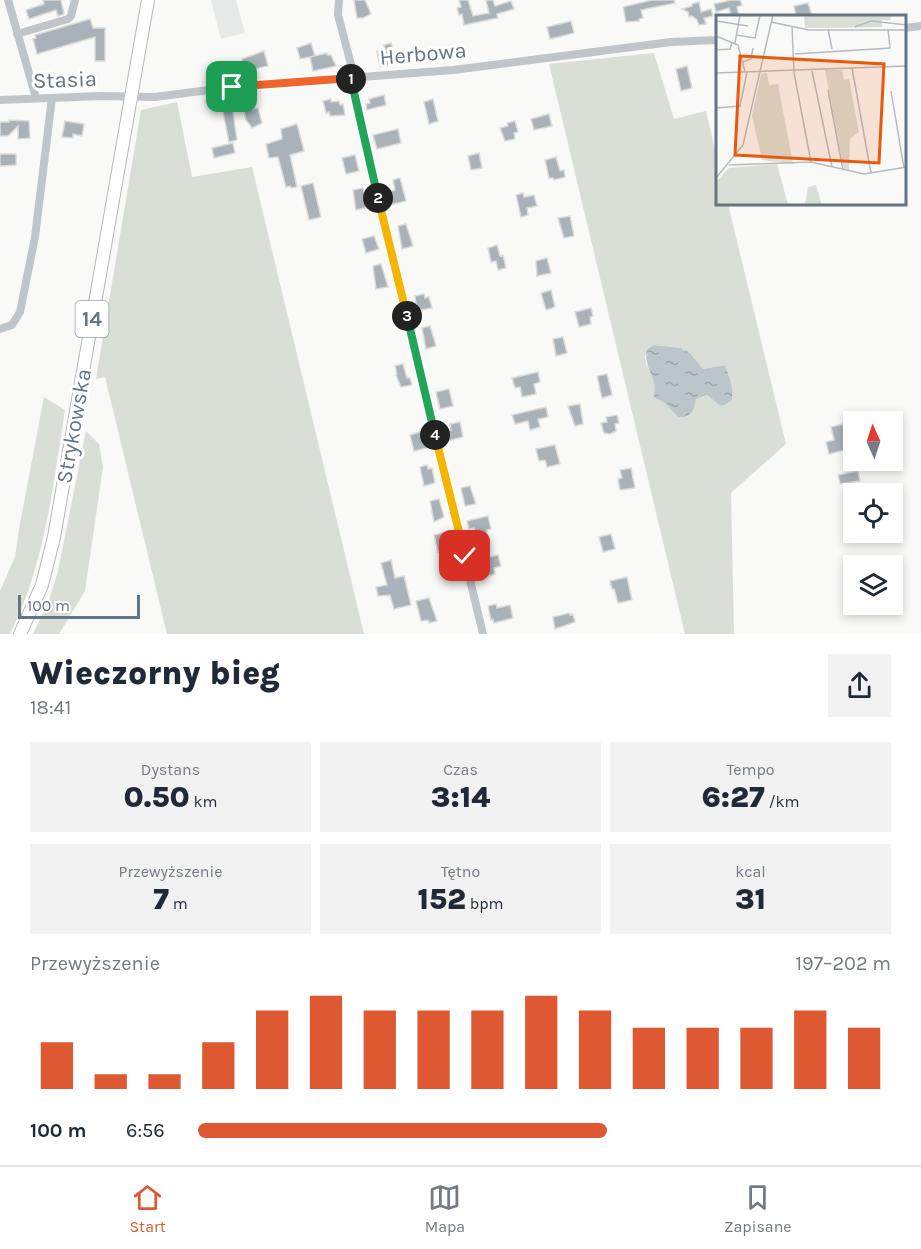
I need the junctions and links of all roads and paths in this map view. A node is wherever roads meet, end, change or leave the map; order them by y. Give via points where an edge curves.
1 (8, 0) edge
2 (75, 0) edge
3 (148, 0) edge
4 (339, 0) edge
5 (921, 26) edge
6 (906, 28) edge
7 (17, 34) junction
8 (716, 40) edge
9 (351, 78) junction
10 (131, 96) junction
11 (36, 98) junction
12 (52, 98) junction
13 (0, 100) edge
14 (0, 329) edge
15 (20, 634) edge
16 (483, 634) edge

1 - 7 street
2 - 7 street via 68,19
3 - 10 main road, Strykowska / 14
4 - 9 street via 338,15 352,68
5 - 6 street
7 - 11 street
8 - 9 street, Herbowa
9 - 10 street, Herbowa
9 - 16 street
10 - 12 street, Stasia
10 - 15 main road, Strykowska / 14 via 54,537 42,585
11 - 12 street, Stasia
11 - 13 street, Stasia
12 - 14 street via 35,237 20,312 12,325

